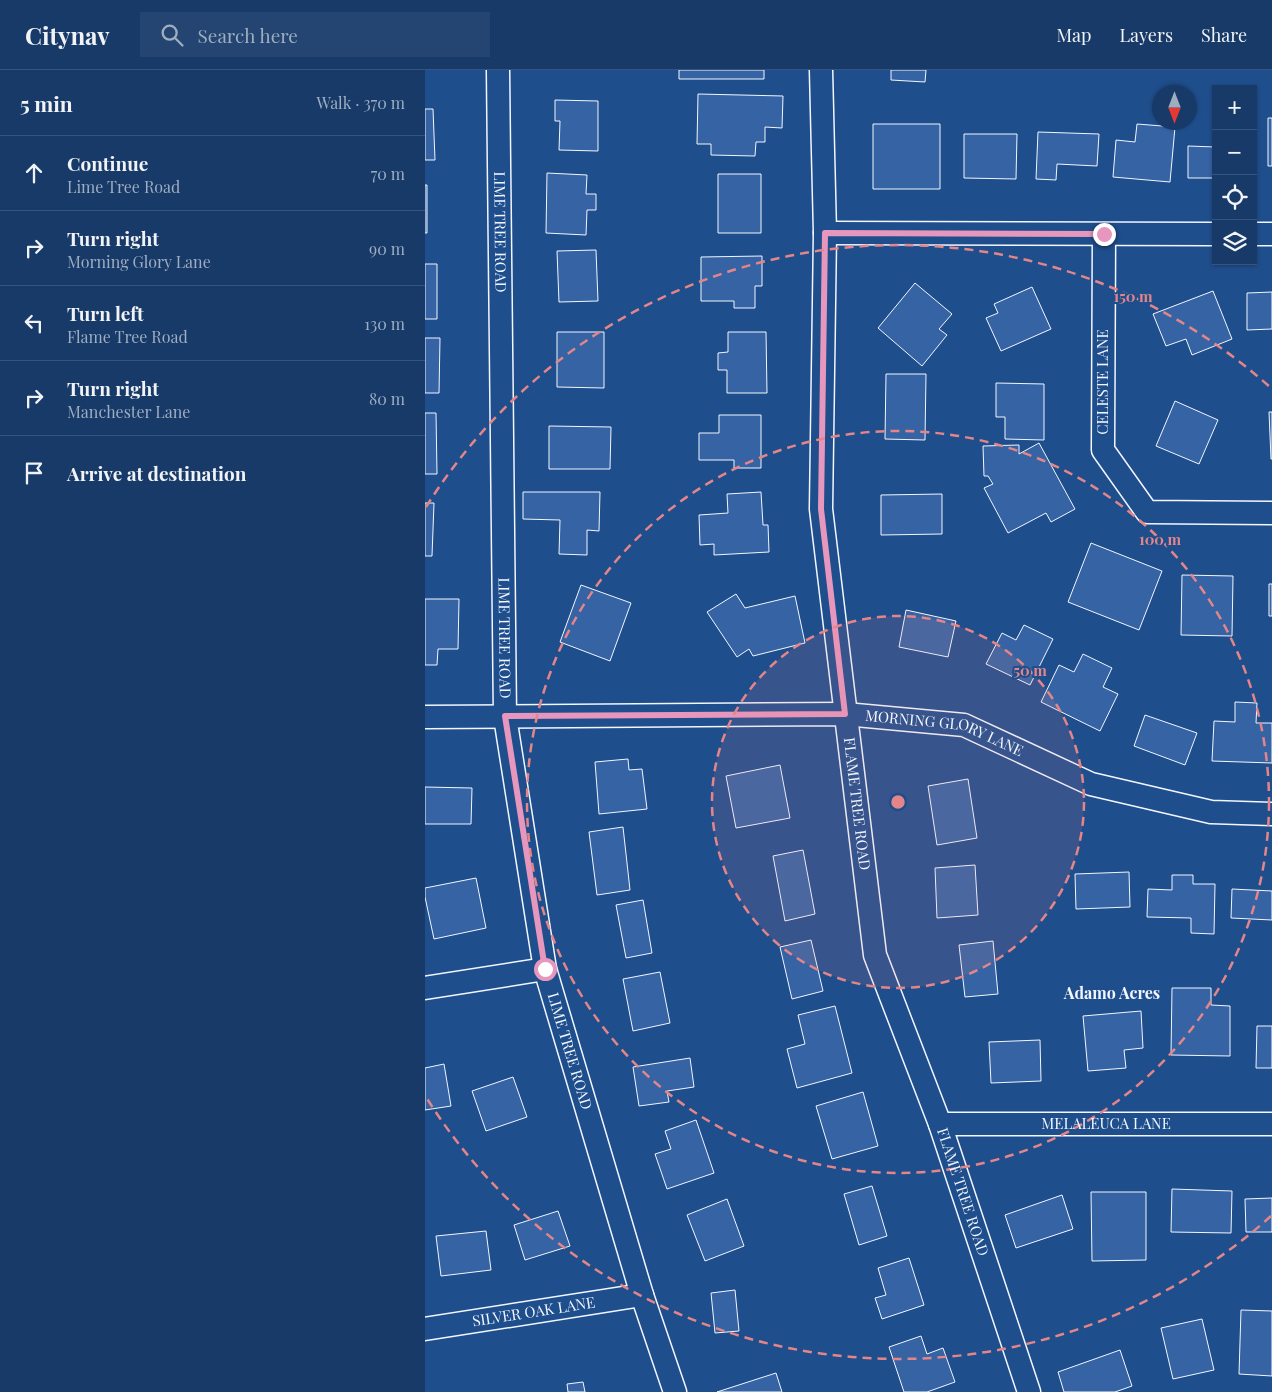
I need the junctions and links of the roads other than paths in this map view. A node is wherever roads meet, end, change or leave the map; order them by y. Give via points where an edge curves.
1 (498, 70) edge
2 (821, 70) edge
3 (825, 233) junction
4 (1104, 234) junction
5 (1212, 234) edge
6 (1257, 234) edge
7 (1272, 234) edge
8 (1272, 513) edge
9 (845, 714) junction
10 (505, 716) junction
11 (425, 717) edge
12 (1272, 814) edge
13 (545, 969) junction
14 (425, 988) edge
15 (940, 1124) junction
16 (1272, 1124) edge
17 (642, 1295) junction
18 (425, 1329) edge
19 (675, 1392) edge
20 (1029, 1392) edge

1 - 10 street, LIME TREE ROAD
2 - 3 street, FLAME TREE ROAD
3 - 4 street
3 - 9 street, FLAME TREE ROAD via 821,509
4 - 5 street
4 - 8 street, CELESTE LANE via 1103,450 1147,512
6 - 7 street
9 - 10 street, MORNING GLORY LANE
9 - 12 street, MORNING GLORY LANE via 964,725 1091,784 1211,812
9 - 15 street, FLAME TREE ROAD via 875,955
10 - 11 street, MORNING GLORY LANE
10 - 13 street, LIME TREE ROAD
13 - 14 street
13 - 17 street, LIME TREE ROAD
15 - 16 street, MELALEUCA LANE
15 - 20 street, FLAME TREE ROAD
17 - 18 street, SILVER OAK LANE
17 - 19 street, LIME TREE ROAD

